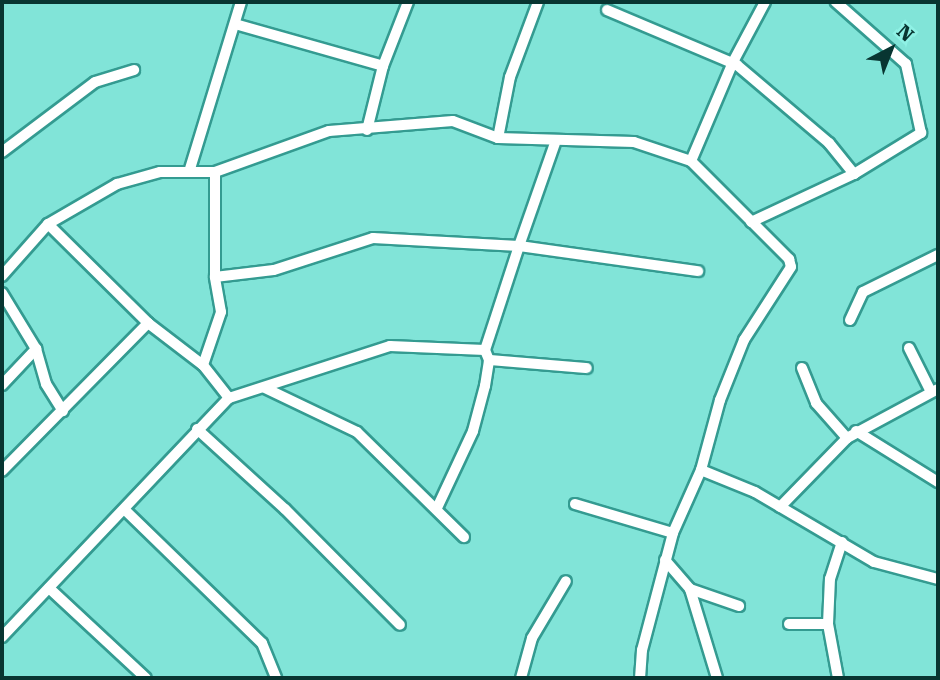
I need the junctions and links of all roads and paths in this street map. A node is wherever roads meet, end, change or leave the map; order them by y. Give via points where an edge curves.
1 (227, 2) edge
2 (408, 2) edge
3 (538, 2) edge
4 (765, 2) edge
5 (836, 2) edge
6 (240, 4) edge
7 (607, 10) dead end
8 (235, 24) junction
9 (733, 62) junction
10 (383, 66) junction
11 (134, 71) dead end
12 (367, 130) junction
13 (498, 138) junction
14 (555, 143) junction
15 (2, 152) edge
16 (691, 162) junction
17 (189, 172) junction
18 (215, 172) junction
19 (854, 174) junction
20 (751, 222) junction
21 (48, 224) junction
22 (519, 246) junction
23 (938, 255) edge
24 (698, 271) dead end
25 (2, 276) edge
26 (215, 276) junction
27 (2, 293) edge
28 (850, 320) dead end
29 (148, 323) junction
30 (909, 348) dead end
31 (36, 349) junction
32 (487, 355) junction
33 (203, 365) junction
34 (587, 368) dead end
35 (802, 368) dead end
36 (2, 385) edge
37 (265, 388) junction
38 (935, 390) edge
39 (229, 398) junction
40 (64, 411) junction
41 (197, 429) junction
42 (852, 434) junction
43 (701, 470) junction
44 (2, 471) edge
45 (938, 482) edge
46 (575, 504) dead end
47 (780, 507) junction
48 (437, 508) junction
49 (125, 510) junction
50 (673, 533) junction
51 (464, 537) dead end
52 (842, 542) junction
53 (666, 560) junction
54 (938, 579) edge
55 (566, 581) dead end
56 (49, 588) junction
57 (690, 589) junction
58 (739, 606) dead end
59 (789, 624) dead end
60 (828, 624) junction
61 (400, 625) dead end
62 (2, 637) edge
63 (146, 678) edge
64 (276, 678) edge
65 (521, 678) edge
66 (640, 678) edge
67 (717, 678) edge
68 (838, 678) edge

1 - 6 street
2 - 10 street
3 - 13 street via 510,77
4 - 9 street
5 - 19 street via 906,64 922,123 915,140
6 - 8 street
7 - 9 street
8 - 10 street
8 - 17 street via 203,115
9 - 16 street
9 - 19 street via 830,144
10 - 12 street
11 - 15 street via 95,82
12 - 13 street via 443,120
12 - 18 street via 316,134
13 - 14 street
14 - 16 street via 634,142
14 - 22 street
16 - 20 street
17 - 18 street
17 - 21 street via 160,172 128,180
18 - 26 street
19 - 20 street
20 - 43 street via 791,267 744,340 720,400
21 - 25 street
21 - 29 street
22 - 24 street
22 - 26 street via 373,238 274,270
22 - 32 street
23 - 28 street via 863,292
26 - 33 street via 220,312
27 - 31 street
29 - 33 street
29 - 40 street
30 - 38 street
31 - 36 street
31 - 40 street via 46,384
32 - 34 street
32 - 37 street via 390,346
32 - 48 street via 472,431
33 - 39 street
35 - 42 street via 816,402
37 - 39 street
37 - 48 street via 349,426
38 - 42 street
39 - 41 street
40 - 44 street
41 - 49 street
41 - 61 street via 285,509
42 - 45 street
42 - 47 street
43 - 47 street
43 - 50 street
46 - 50 street
47 - 52 street
48 - 51 street
49 - 56 street
49 - 64 street via 262,643
50 - 53 street
52 - 54 street via 887,568
52 - 60 street via 831,579
53 - 57 street
53 - 66 street
55 - 65 street via 532,638
56 - 62 street
56 - 63 street
57 - 58 street
57 - 67 street
59 - 60 street
60 - 68 street

